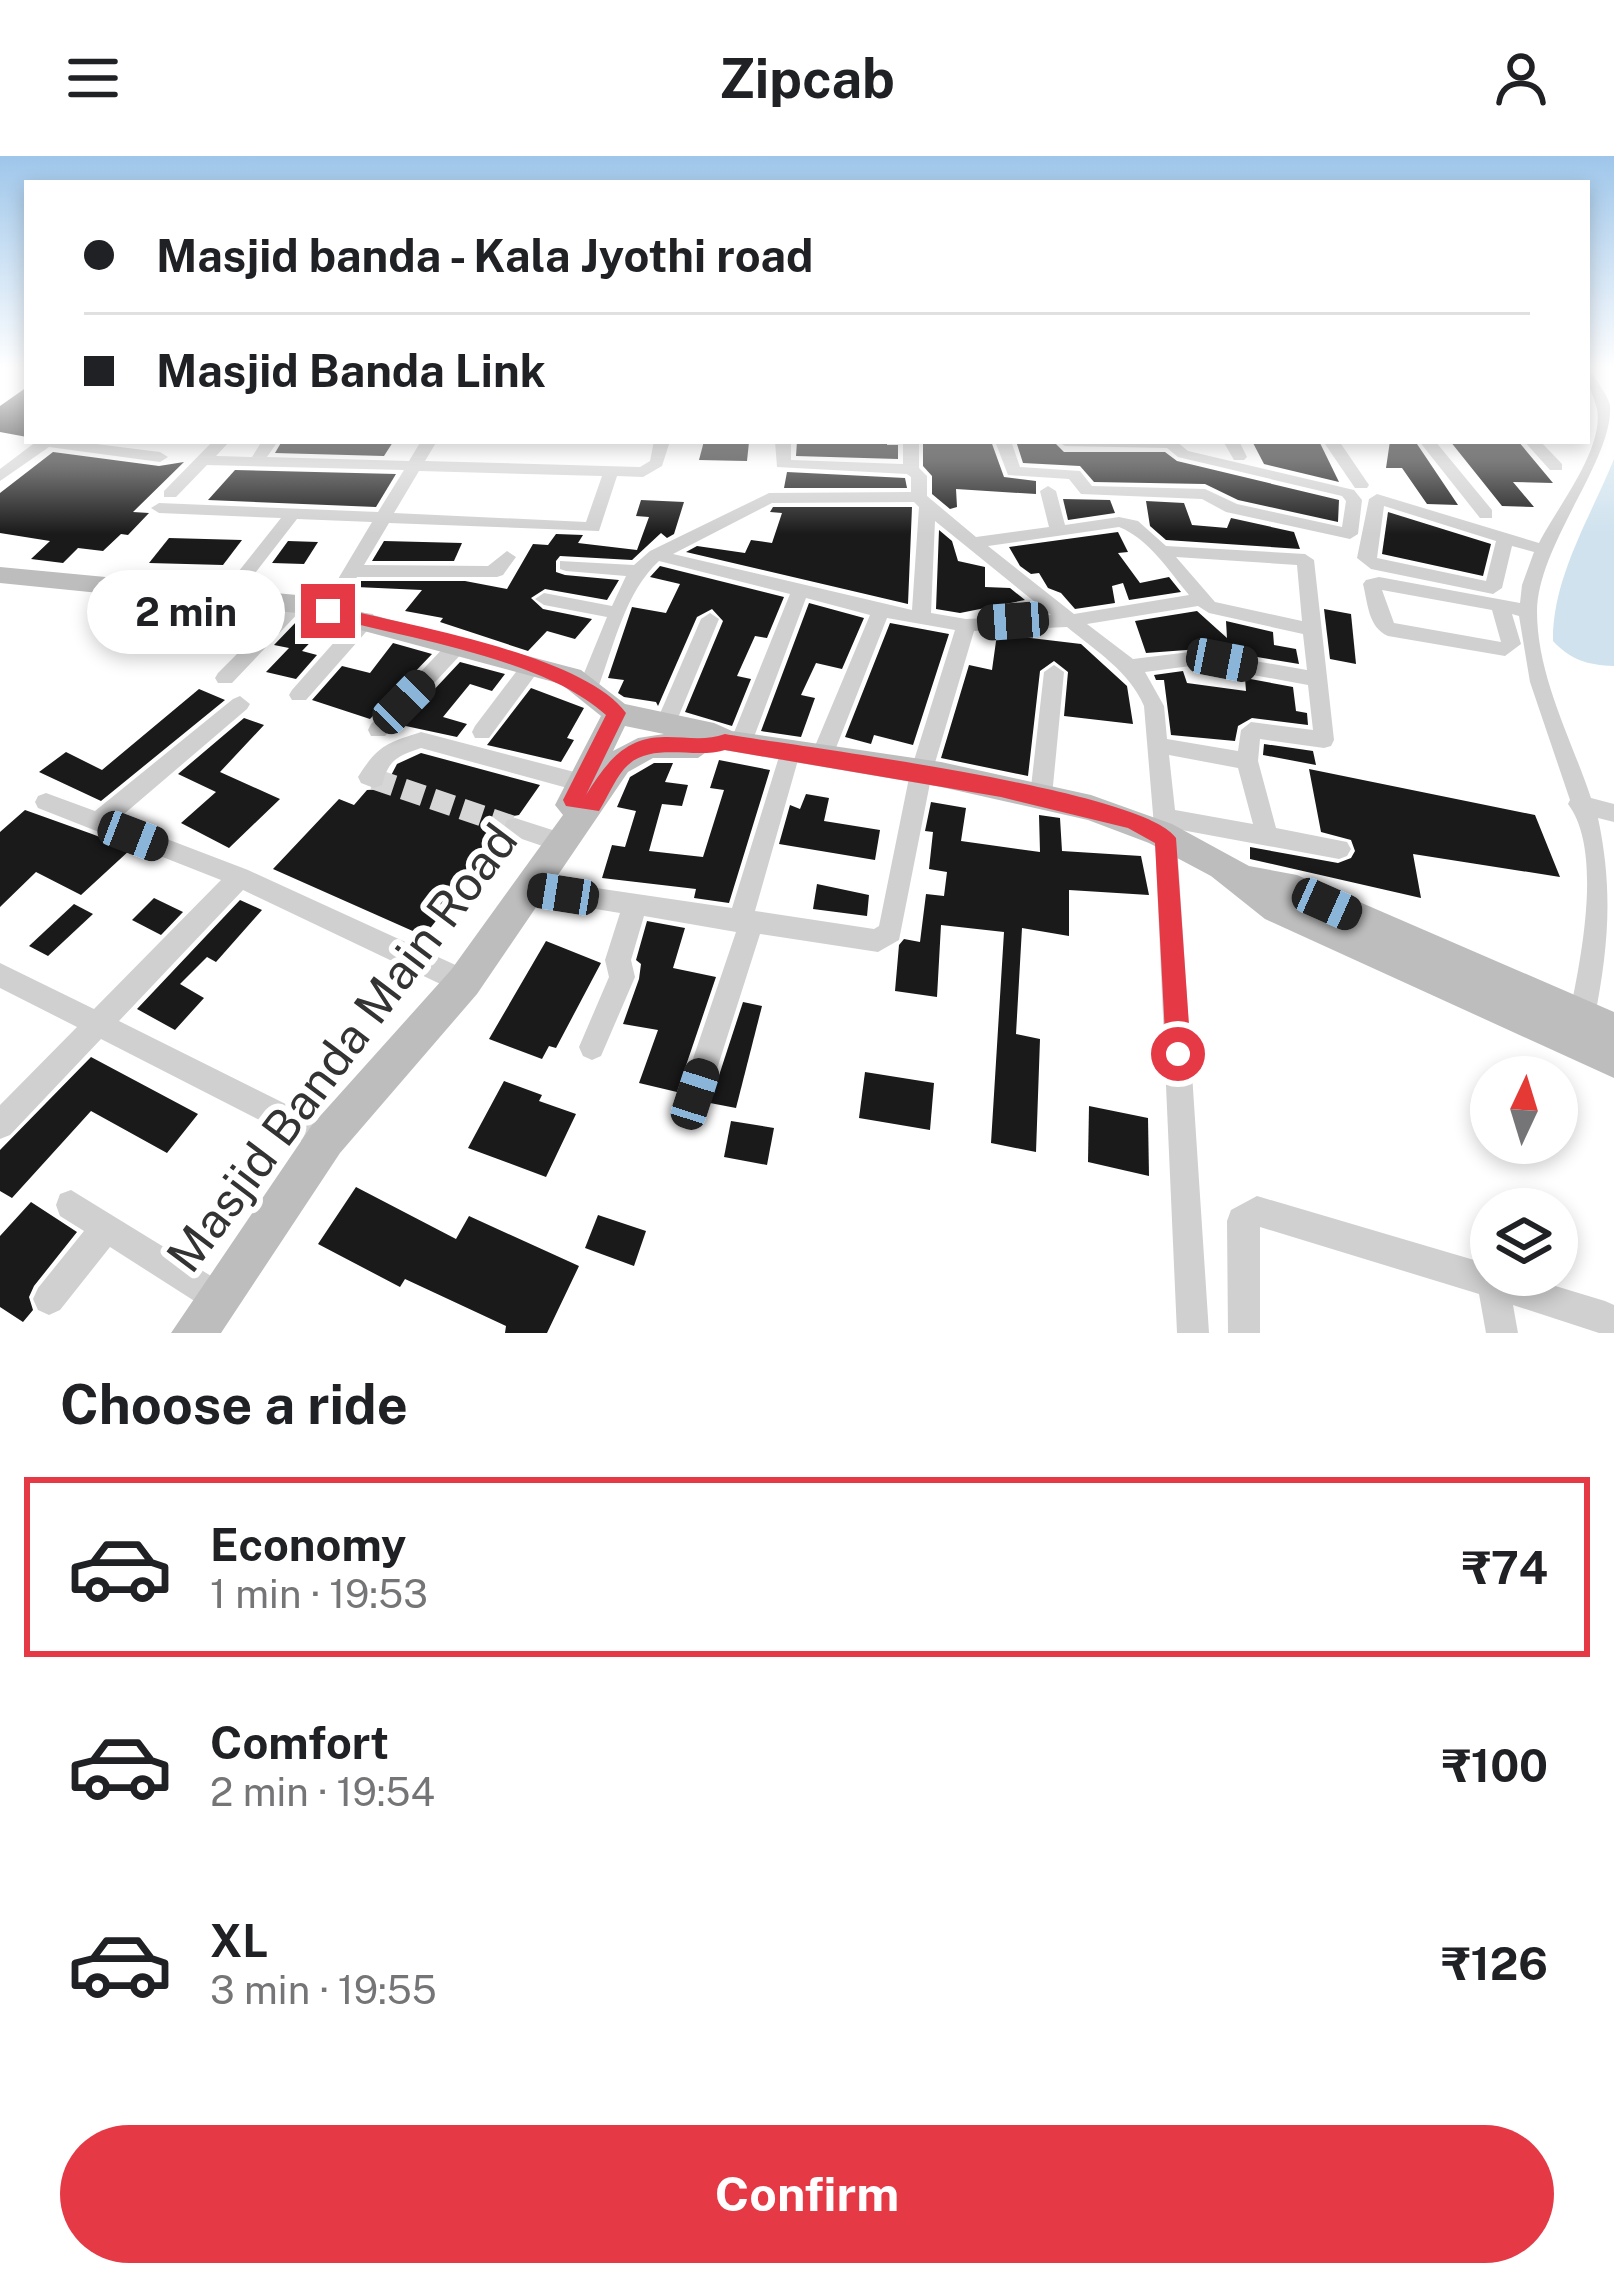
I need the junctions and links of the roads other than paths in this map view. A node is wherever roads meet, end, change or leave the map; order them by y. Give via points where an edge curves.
1 (1603, 424) edge
2 (43, 444) edge
3 (61, 444) edge
4 (219, 444) edge
5 (268, 444) edge
6 (427, 444) edge
7 (661, 444) edge
8 (783, 444) edge
9 (911, 444) edge
10 (1004, 444) edge
11 (1066, 444) edge
12 (1169, 444) edge
13 (1332, 444) edge
14 (1428, 444) edge
15 (1535, 444) edge
16 (160, 457) dead end
17 (202, 460) junction
18 (255, 463) junction
19 (783, 464) junction
20 (413, 466) junction
21 (1556, 467) dead end
22 (911, 470) junction
23 (611, 471) junction
24 (1074, 474) junction
25 (0, 476) edge
26 (1361, 485) dead end
27 (1048, 491) dead end
28 (777, 497) junction
29 (923, 502) junction
30 (1486, 514) dead end
31 (292, 515) junction
32 (380, 519) junction
33 (1058, 528) junction
34 (1505, 540) junction
35 (974, 543) junction
36 (1545, 550) junction
37 (1161, 551) junction
38 (656, 555) junction
39 (508, 557) dead end
40 (566, 565) dead end
41 (352, 571) junction
42 (638, 571) junction
43 (4, 580) edge
44 (801, 589) junction
45 (230, 595) junction
46 (544, 599) dead end
47 (1198, 600) junction
48 (297, 604) junction
49 (1501, 605) junction
50 (328, 611) junction
51 (881, 611) junction
52 (1528, 611) junction
53 (618, 613) junction
54 (366, 619) junction
55 (710, 619) dead end
56 (921, 619) junction
57 (1068, 620) junction
58 (966, 625) junction
59 (1310, 629) junction
60 (457, 646) junction
61 (532, 665) junction
62 (1129, 667) junction
63 (1054, 672) dead end
64 (225, 678) dead end
65 (1317, 679) junction
66 (588, 688) junction
67 (299, 695) dead end
68 (240, 704) dead end
69 (617, 713) junction
70 (665, 725) junction
71 (378, 730) dead end
72 (482, 731) dead end
73 (733, 743) junction
74 (1157, 746) junction
75 (805, 756) junction
76 (1247, 761) junction
77 (921, 773) junction
78 (374, 779) dead end
79 (1041, 796) junction
80 (46, 802) dead end
81 (1579, 804) junction
82 (575, 811) junction
83 (1614, 813) edge
84 (98, 822) junction
85 (515, 827) tunnel mouth
86 (1165, 828) junction
87 (1267, 835) junction
88 (1339, 849) dead end
89 (240, 877) junction
90 (528, 888) junction
91 (635, 905) junction
92 (746, 923) junction
93 (0, 975) edge
94 (464, 982) junction
95 (96, 1023) junction
96 (1591, 1029) edge
97 (592, 1048) dead end
98 (1614, 1059) edge
99 (695, 1094) dead end
100 (0, 1125) edge
101 (326, 1139) junction
102 (70, 1205) dead end
103 (106, 1228) junction
104 (1470, 1273) edge
105 (1495, 1296) edge
106 (1541, 1296) edge
107 (218, 1298) junction
108 (50, 1299) dead end
109 (1614, 1325) edge
110 (194, 1333) edge
111 (1193, 1333) edge
112 (1244, 1333) edge
113 (1502, 1333) edge

1 - 36 street via 1602,451
2 - 25 street
3 - 16 street
4 - 17 street
5 - 18 street
6 - 20 street
7 - 23 street via 652,470
8 - 19 street
9 - 22 street
10 - 24 street via 1014,472
11 - 24 street
12 - 24 street via 1348,493 1350,534 1232,508 1205,494 1087,490
13 - 26 street
14 - 30 street
15 - 21 street
17 - 18 street
17 - 31 street via 165,501
18 - 20 street
19 - 22 street
19 - 28 street
20 - 23 street
20 - 32 street
22 - 29 street
23 - 32 street via 593,527
27 - 33 street
28 - 29 street
28 - 38 street
29 - 35 street
29 - 56 street
31 - 32 street
31 - 45 street
32 - 41 street
33 - 35 street
33 - 37 street via 1132,525
34 - 34 street via 1377,499 1366,558 1496,588
34 - 36 street
35 - 57 street
36 - 52 street
37 - 47 street
37 - 59 street via 1304,560
38 - 42 street
38 - 44 street
39 - 41 street via 488,572
40 - 42 street
41 - 50 street
42 - 53 street
43 - 45 main road
44 - 51 street
44 - 73 street
45 - 48 main road
46 - 53 street
47 - 57 street
47 - 59 street
48 - 50 main road
48 - 64 street
49 - 49 street via 1511,644 1505,650 1388,629 1372,584
49 - 52 street
50 - 54 main road
51 - 56 street
51 - 75 street
52 - 81 street
53 - 66 street
54 - 60 main road
54 - 67 street
55 - 70 street
56 - 58 street
57 - 58 street
57 - 62 street
58 - 77 street
59 - 65 street
60 - 61 main road
60 - 71 street
61 - 66 main road
61 - 72 street
62 - 65 street via 1198,658
62 - 74 street via 1154,706
63 - 79 street
65 - 76 street via 1324,740 1251,730
66 - 69 main road
68 - 84 street
69 - 70 main road
69 - 82 main road, Masjid Banda Main Road
70 - 73 main road
73 - 75 main road
73 - 82 main road, Masjid Banda Main Road via 659,744 628,755
74 - 76 street
74 - 86 street
75 - 77 main road
75 - 92 street
76 - 87 street
77 - 79 main road
77 - 92 street via 890,932 869,940
78 - 82 street via 370,771 389,751 421,740
79 - 86 main road
80 - 84 street
81 - 83 street
81 - 96 street via 1599,888
82 - 85 street
82 - 90 main road, Masjid Banda Main Road
84 - 89 street
86 - 87 street
86 - 96 main road via 1277,908
86 - 111 street
87 - 88 street
89 - 94 street
89 - 95 street
90 - 91 street
90 - 94 main road, Masjid Banda Main Road
91 - 92 street
91 - 97 street via 618,960 622,977
92 - 99 street
93 - 95 street
94 - 101 main road, Masjid Banda Main Road
95 - 100 street
95 - 101 street
96 - 98 main road
101 - 107 main road, Masjid Banda Main Road
102 - 103 street
103 - 107 street
103 - 108 street
104 - 112 street via 1257,1210 1242,1221
105 - 113 street
106 - 109 street
107 - 110 main road, Masjid Banda Main Road

